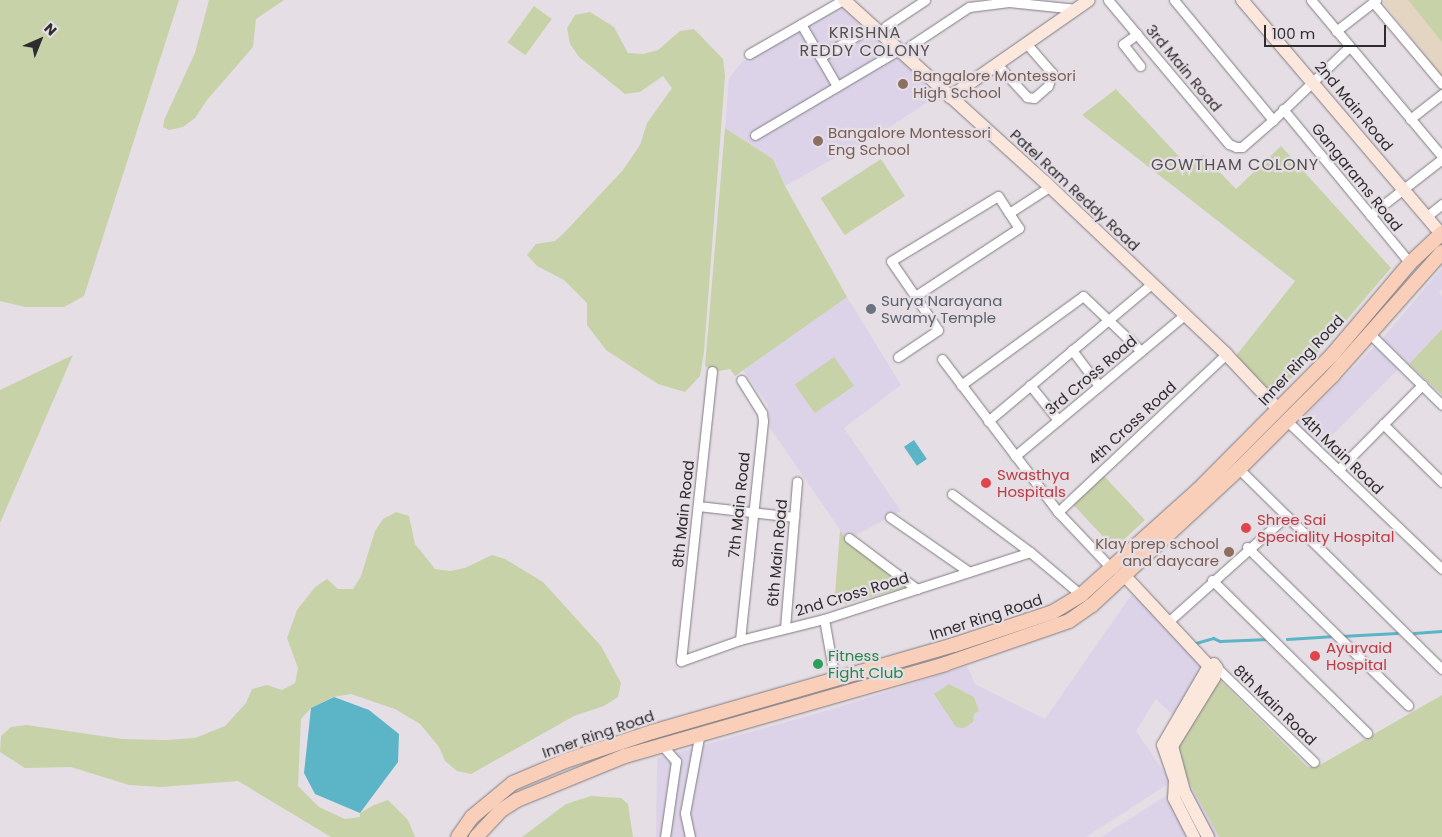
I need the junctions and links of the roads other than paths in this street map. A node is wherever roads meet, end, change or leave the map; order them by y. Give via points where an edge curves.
1 (843, 0) edge
2 (925, 0) edge
3 (1089, 0) edge
4 (1108, 0) edge
5 (1174, 0) edge
6 (1242, 0) edge
7 (1311, 0) edge
8 (1008, 1) edge
9 (1375, 1) edge
10 (966, 3) edge
11 (1059, 3) edge
12 (1076, 9) junction
13 (801, 24) junction
14 (879, 26) junction
15 (1336, 31) junction
16 (1137, 34) junction
17 (1027, 44) junction
18 (1349, 47) junction
19 (904, 48) junction
20 (750, 54) dead end
21 (820, 57) junction
22 (998, 64) junction
23 (1140, 66) dead end
24 (1312, 82) junction
25 (1442, 84) edge
26 (837, 86) junction
27 (1442, 94) edge
28 (950, 97) junction
29 (1283, 109) junction
30 (1410, 119) junction
31 (1273, 120) junction
32 (754, 135) dead end
33 (1442, 157) edge
34 (1049, 187) junction
35 (1403, 189) junction
36 (1442, 204) edge
37 (1009, 213) junction
38 (1370, 215) junction
39 (1426, 216) junction
40 (1442, 233) edge
41 (1442, 252) edge
42 (1410, 263) junction
43 (1151, 284) junction
44 (915, 296) junction
45 (1184, 315) junction
46 (1109, 319) junction
47 (1370, 334) junction
48 (1072, 350) junction
49 (1141, 351) junction
50 (1226, 354) junction
51 (898, 357) dead end
52 (942, 359) dead end
53 (712, 371) dead end
54 (741, 380) dead end
55 (961, 385) junction
56 (1030, 385) junction
57 (1422, 385) junction
58 (1099, 386) junction
59 (1442, 405) edge
60 (1278, 409) junction
61 (1058, 420) junction
62 (1287, 420) junction
63 (988, 421) junction
64 (1383, 424) junction
65 (1015, 456) junction
66 (1239, 470) junction
67 (1338, 470) junction
68 (797, 481) dead end
69 (1442, 482) edge
70 (952, 494) dead end
71 (698, 506) junction
72 (751, 512) junction
73 (1058, 512) junction
74 (1286, 516) junction
75 (794, 517) junction
76 (890, 517) dead end
77 (849, 538) dead end
78 (1248, 547) junction
79 (1030, 552) junction
80 (1442, 569) edge
81 (969, 572) junction
82 (1118, 572) junction
83 (1212, 580) junction
84 (917, 589) junction
85 (1081, 595) junction
86 (824, 620) junction
87 (1168, 622) junction
88 (785, 628) junction
89 (740, 640) junction
90 (681, 661) joint
91 (1213, 667) junction
92 (1442, 669) edge
93 (835, 680) junction
94 (1408, 705) dead end
95 (700, 732) junction
96 (1367, 733) dead end
97 (661, 744) junction
98 (1314, 762) dead end
99 (1178, 777) junction
100 (458, 837) edge
101 (476, 837) edge
102 (665, 837) edge
103 (690, 837) edge
104 (1194, 837) edge
105 (1208, 837) edge

1 - 13 street
1 - 14 street, Patel Ram Reddy Road
2 - 14 street
3 - 12 street
4 - 16 street, 3rd Main Road
5 - 31 street
6 - 24 street, 2nd Main Road
7 - 15 street
8 - 10 street
8 - 11 street
9 - 15 street
9 - 25 street
10 - 19 street
11 - 12 street
12 - 17 street
13 - 20 street
13 - 21 street
14 - 19 street, Patel Ram Reddy Road
14 - 21 street
15 - 18 street
16 - 23 street via 1123,44
16 - 31 street, 3rd Main Road via 1229,144 1242,147
17 - 22 street
17 - 22 street via 1052,73 1048,86 1034,98 1026,97
18 - 24 street
18 - 30 street
19 - 26 street
19 - 28 street, Patel Ram Reddy Road
21 - 26 street
22 - 28 street
24 - 29 street
24 - 35 street, 2nd Main Road
26 - 32 street
27 - 30 street
28 - 34 street, Patel Ram Reddy Road
29 - 31 street
29 - 38 street, Gangarams Road
30 - 33 street
33 - 35 street
34 - 37 street
34 - 43 street, Patel Ram Reddy Road
35 - 38 street
35 - 39 street, 2nd Main Road
36 - 39 street
37 - 44 street via 1019,228
37 - 44 street via 998,196 891,261
38 - 42 street, Gangarams Road
39 - 40 street, 2nd Main Road
40 - 42 main road, Inner Ring Road
41 - 47 main road, Inner Ring Road via 1419,274
42 - 60 main road, Inner Ring Road via 1332,354
43 - 45 street, Patel Ram Reddy Road
43 - 46 street
44 - 51 street via 938,330
45 - 49 street, 3rd Cross Road
45 - 50 street, Patel Ram Reddy Road
46 - 48 street
46 - 49 street
46 - 55 street via 1084,296
47 - 57 street
47 - 62 main road, Inner Ring Road
48 - 56 street
48 - 58 street
49 - 58 street, 3rd Cross Road
50 - 60 street, Patel Ram Reddy Road
50 - 73 street, 4th Cross Road
52 - 55 street
53 - 71 street, 8th Main Road
54 - 72 street, 7th Main Road via 763,420
55 - 63 street
56 - 61 street
56 - 63 street
57 - 59 street
57 - 64 street
58 - 61 street, 3rd Cross Road
60 - 82 main road, Inner Ring Road
61 - 65 street, 3rd Cross Road
62 - 66 main road, Inner Ring Road
62 - 67 street, 4th Main Road
63 - 65 street
64 - 67 street
64 - 69 street
65 - 73 street
66 - 74 street
66 - 82 main road, Inner Ring Road
67 - 80 street, 4th Main Road
68 - 75 street, 6th Main Road
70 - 79 street
71 - 72 street
71 - 90 street, 8th Main Road
72 - 75 street
72 - 89 street, 7th Main Road
73 - 82 street
74 - 78 street
74 - 92 street
75 - 88 street, 6th Main Road
76 - 81 street
77 - 84 street
78 - 83 street
78 - 94 street
79 - 81 street, 2nd Cross Road
79 - 85 street
81 - 84 street, 2nd Cross Road
82 - 85 main road, Inner Ring Road
82 - 87 street
82 - 95 main road, Inner Ring Road via 1092,605 1069,621 1042,633 869,686
83 - 87 street
83 - 96 street
84 - 86 street, 2nd Cross Road
85 - 93 main road, Inner Ring Road via 1053,612
86 - 88 street, 2nd Cross Road
86 - 93 street
87 - 91 street via 1194,649 1210,658
88 - 89 street, 2nd Cross Road
89 - 90 street, 2nd Cross Road
91 - 98 street, 8th Main Road
91 - 99 street via 1214,678 1173,741
93 - 100 main road, Inner Ring Road via 652,732 512,783 472,817
95 - 97 main road, Inner Ring Road
95 - 103 street via 685,813
97 - 101 main road, Inner Ring Road via 534,791 500,812
97 - 102 street via 676,761
99 - 104 street via 1174,798
99 - 105 street

